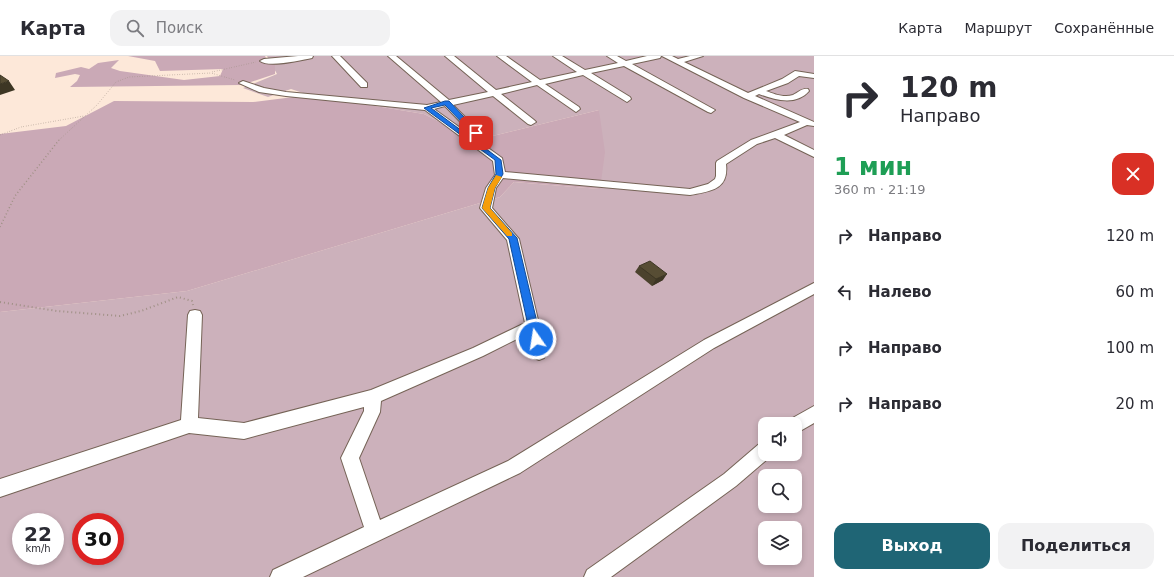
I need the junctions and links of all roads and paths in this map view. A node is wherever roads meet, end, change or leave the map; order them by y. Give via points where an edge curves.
1 (308, 56) edge
2 (336, 56) edge
3 (392, 56) edge
4 (449, 56) edge
5 (501, 56) edge
6 (557, 56) edge
7 (611, 56) edge
8 (656, 56) edge
9 (666, 56) edge
10 (699, 56) edge
11 (264, 61) joint
12 (681, 61) junction
13 (624, 63) junction
14 (583, 72) junction
15 (210, 73) junction
16 (814, 76) edge
17 (538, 82) junction
18 (243, 83) joint
19 (737, 84) dead end
20 (364, 85) dead end
21 (805, 91) dead end
22 (495, 92) junction
23 (760, 92) junction
24 (747, 96) junction
25 (627, 99) dead end
26 (447, 102) junction
27 (427, 108) junction
28 (576, 109) dead end
29 (711, 110) dead end
30 (85, 116) junction
31 (531, 122) dead end
32 (810, 123) edge
33 (476, 133) dead end
34 (0, 135) edge
35 (776, 135) junction
36 (814, 154) edge
37 (500, 174) junction
38 (5, 216) junction
39 (0, 218) edge
40 (0, 227) edge
41 (814, 288) edge
42 (0, 302) edge
43 (195, 315) joint
44 (533, 325) junction
45 (539, 354) dead end
46 (373, 397) junction
47 (814, 414) edge
48 (802, 422) edge
49 (189, 424) junction
50 (758, 456) edge
51 (0, 488) edge
52 (376, 532) junction
53 (280, 577) edge
54 (594, 577) edge

1 - 11 street
2 - 20 street
3 - 26 street
4 - 22 street
5 - 17 street
6 - 14 street
7 - 13 street
8 - 13 street
9 - 12 street
10 - 12 street
11 - 15 path
12 - 19 street
12 - 24 street
13 - 14 street
13 - 29 street
14 - 17 street
14 - 25 street
15 - 18 path
15 - 30 path via 129,77 116,82
16 - 23 street via 798,73
17 - 22 street
17 - 28 street
18 - 27 street via 262,90 286,94
21 - 23 street via 798,97 786,99
22 - 26 street
22 - 31 street
23 - 24 street
24 - 32 street
26 - 27 street
26 - 33 street
27 - 37 street via 498,160
30 - 34 path via 21,127
30 - 38 path via 47,154 15,196
32 - 35 street
35 - 36 street
35 - 37 street via 754,142 721,163 722,177 718,183 690,192
37 - 44 street via 492,188 486,208 513,238
38 - 39 path
38 - 40 path
41 - 52 street via 709,344 514,467
42 - 43 path via 57,311 120,316 178,297 192,301
43 - 49 street
44 - 45 street
44 - 46 street via 478,352
46 - 49 street via 244,431
46 - 52 street via 372,412 350,458
47 - 48 street
49 - 51 street
50 - 54 street via 730,480
52 - 53 street

